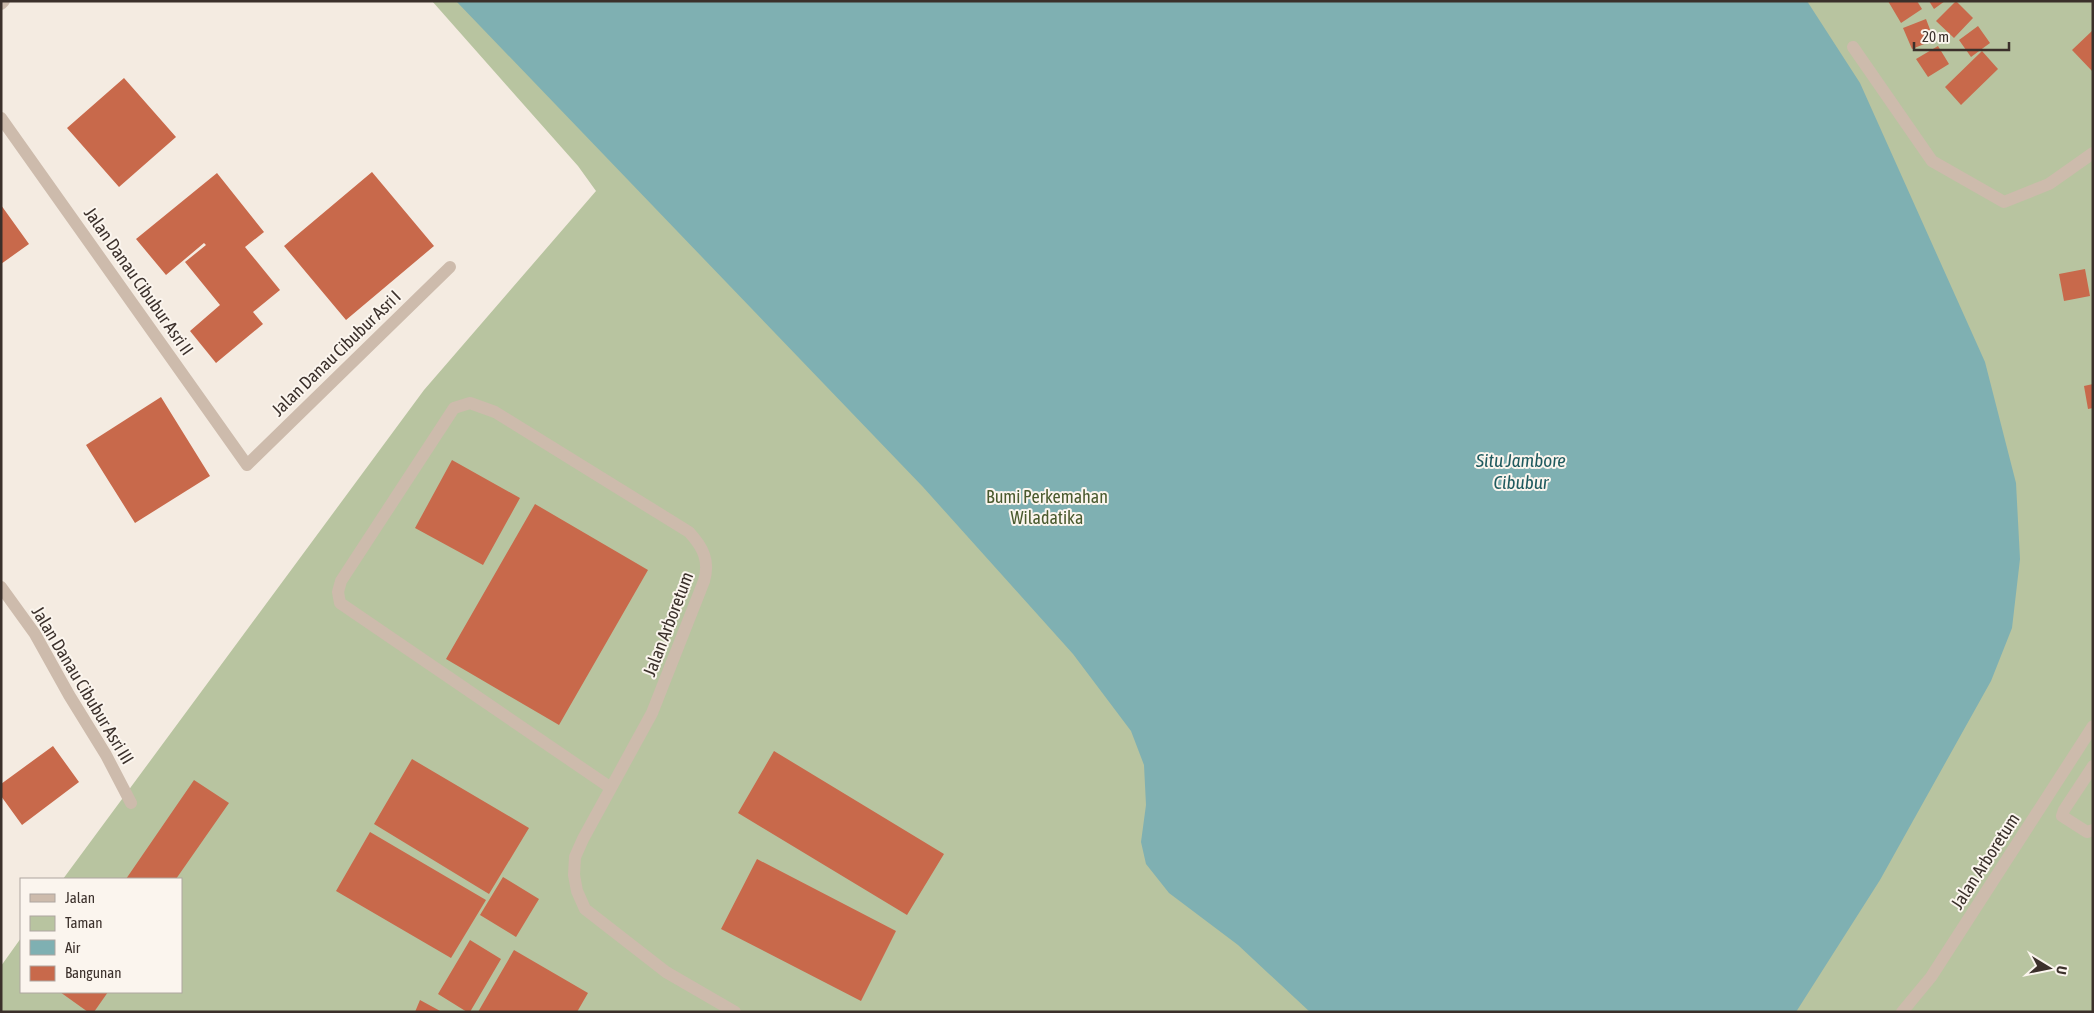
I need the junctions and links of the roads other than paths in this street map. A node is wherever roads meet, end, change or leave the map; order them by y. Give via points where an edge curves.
1 (4, 1) edge
2 (1, 4) edge
3 (1852, 47) dead end
4 (1, 118) edge
5 (2093, 153) edge
6 (450, 266) dead end
7 (247, 465) joint
8 (1, 586) edge
9 (2093, 726) edge
10 (2093, 766) edge
11 (611, 788) junction
12 (130, 803) dead end
13 (2093, 830) edge
14 (736, 1012) edge
15 (1902, 1012) edge

1 - 2 street
3 - 5 street via 1932,161 2004,202 2049,184
4 - 7 street, Jalan Danau Cibubur Asri II
6 - 7 street, Jalan Danau Cibubur Asri I
8 - 12 street, Jalan Danau Cibubur Asri III via 35,634 106,754
9 - 15 street, Jalan Arboretum via 1930,977
10 - 13 street via 2062,816 2087,832
11 - 11 street, Jalan Arboretum via 652,713 704,581 707,570 704,553 689,532 495,412 470,403 454,408 341,581 340,603
11 - 14 street, Jalan Arboretum via 575,857 574,876 585,909 666,972

